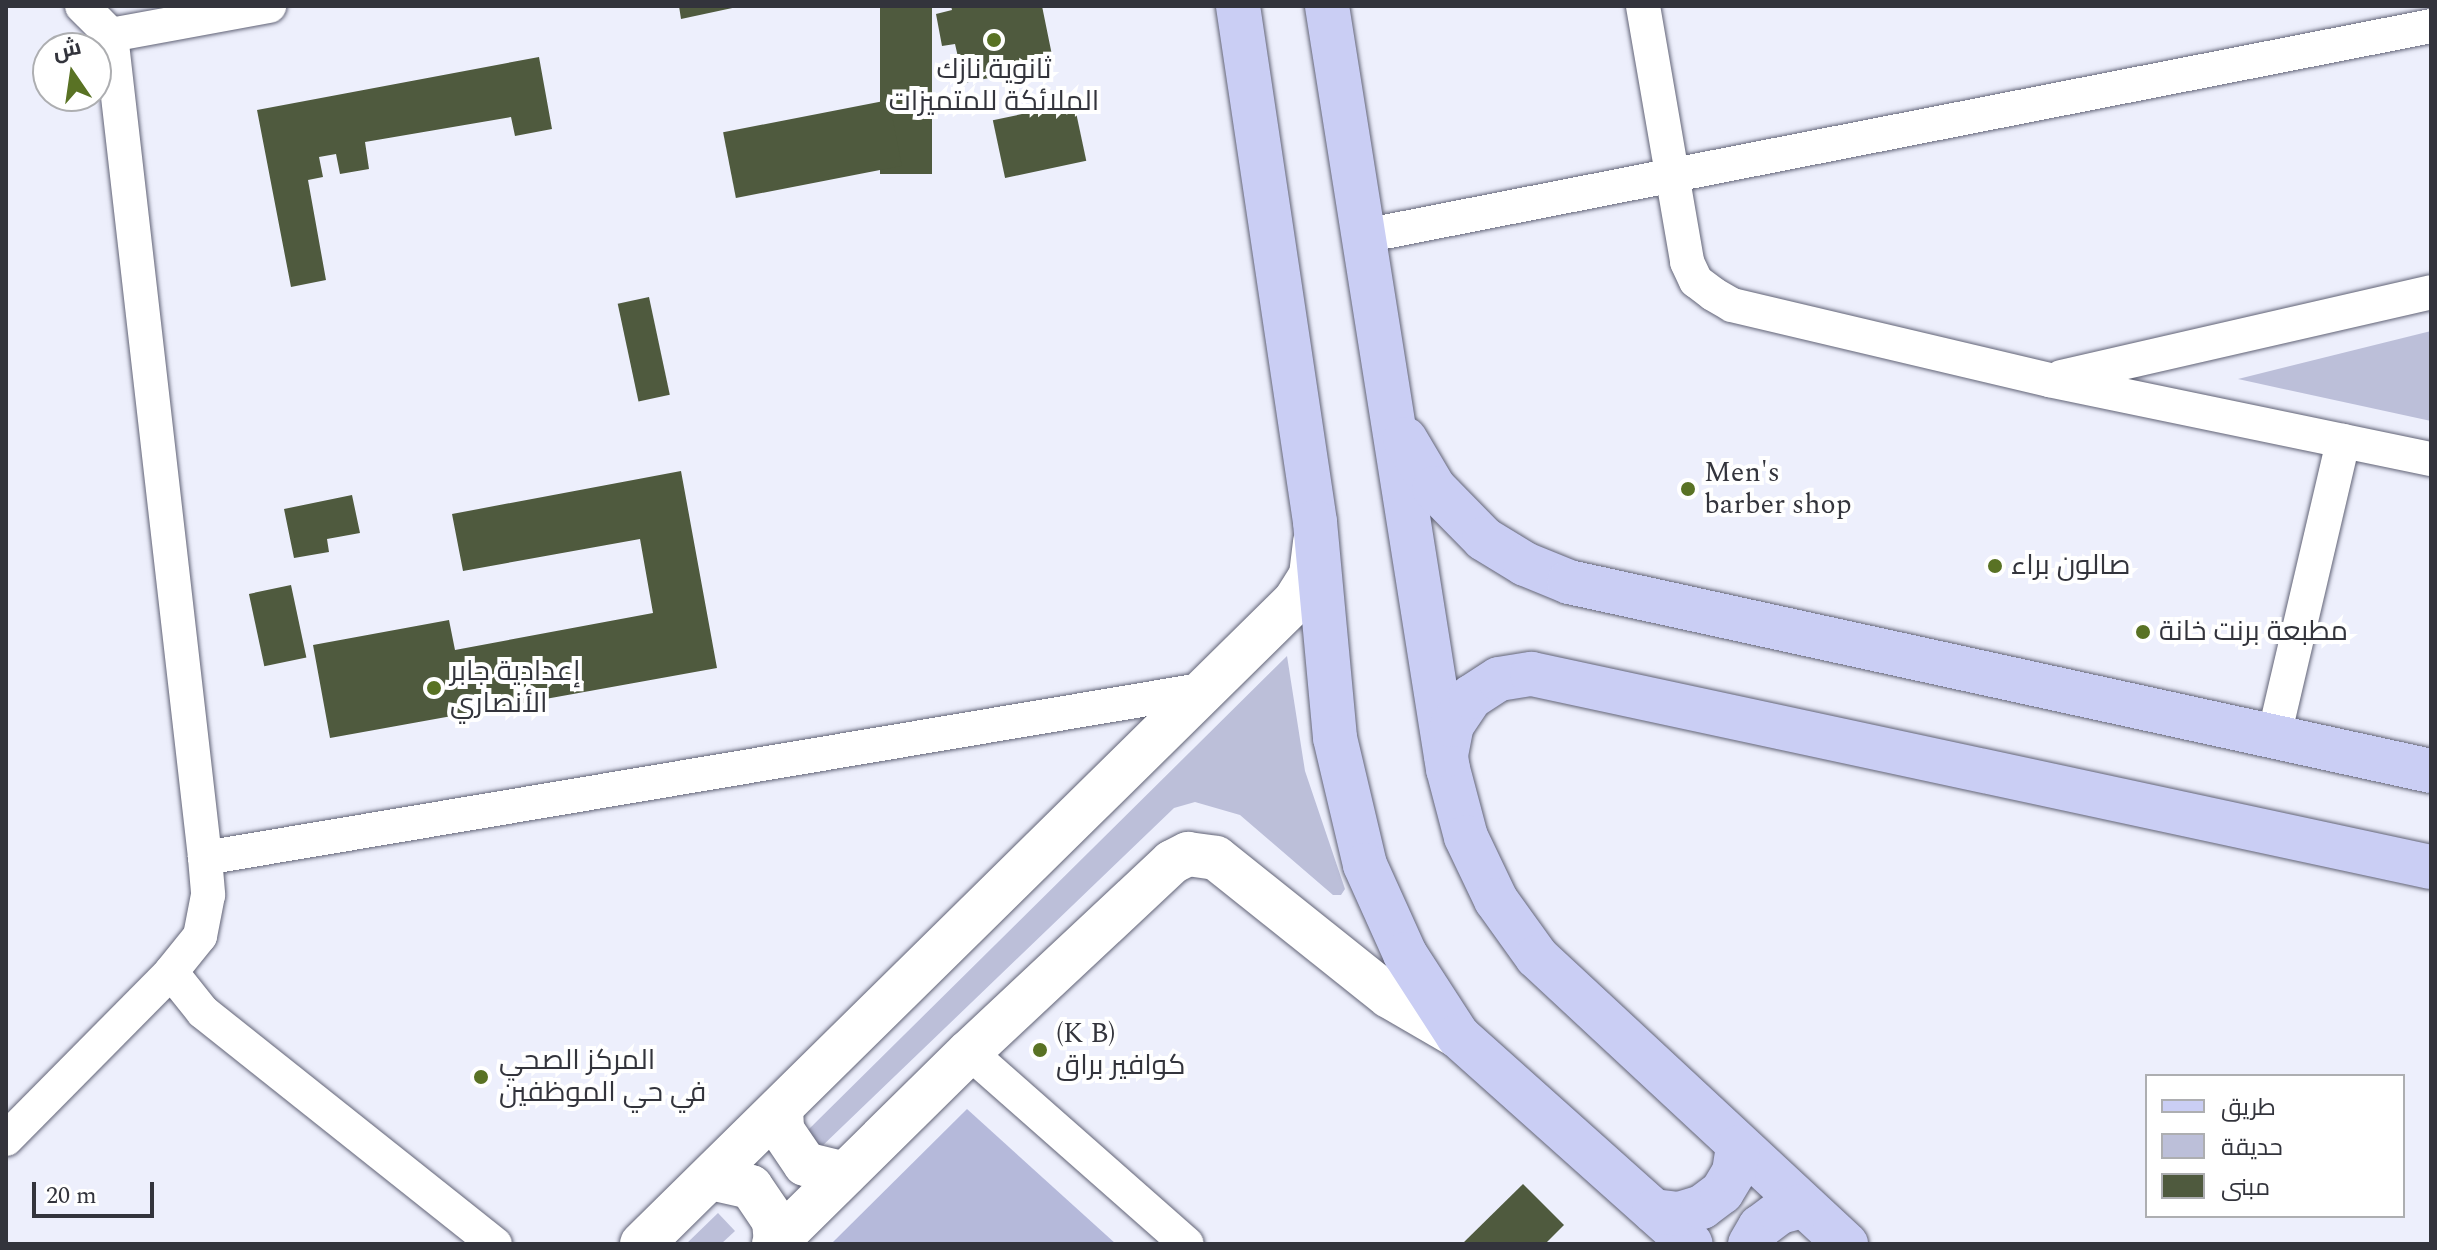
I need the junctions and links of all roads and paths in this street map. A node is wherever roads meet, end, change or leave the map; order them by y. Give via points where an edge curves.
1 (82, 6) edge
2 (269, 6) edge
3 (1238, 6) edge
4 (1327, 6) edge
5 (1643, 6) edge
6 (2431, 26) edge
7 (108, 32) edge
8 (112, 35) edge
9 (112, 44) edge
10 (1673, 176) junction
11 (1364, 236) junction
12 (2431, 292) edge
13 (2049, 380) junction
14 (1391, 403) junction
15 (2343, 441) junction
16 (2431, 459) edge
17 (1315, 522) junction
18 (1206, 689) junction
19 (2274, 736) junction
20 (1448, 769) junction
21 (2431, 771) edge
22 (205, 858) junction
23 (2431, 867) edge
24 (171, 972) junction
25 (1458, 1036) junction
26 (969, 1052) junction
27 (781, 1109) junction
28 (6, 1139) edge
29 (1738, 1147) junction
30 (845, 1174) junction
31 (711, 1178) junction
32 (1803, 1206) junction
33 (1654, 1211) junction
34 (775, 1243) edge
35 (495, 1244) edge
36 (642, 1244) edge
37 (1187, 1244) edge
38 (1691, 1244) edge
39 (1750, 1244) edge
40 (1846, 1244) edge

1 - 7 street
2 - 8 street
3 - 17 main road
4 - 11 main road
5 - 10 street
6 - 10 street
9 - 22 street
10 - 11 street
10 - 13 street via 1691,272 1732,305
11 - 14 main road
12 - 13 street
13 - 15 street
14 - 19 main road via 1409,448 1449,506 1484,539 1547,574
14 - 20 main road
15 - 16 street
15 - 19 street
17 - 18 main road via 1314,565 1301,594
17 - 25 main road via 1335,738 1355,833 1390,925
18 - 22 street
18 - 27 main road
19 - 21 main road
20 - 23 main road via 1449,735 1471,697 1499,679 1532,674
20 - 29 main road via 1466,837 1515,930 1610,1030
22 - 24 street via 208,895 200,936
24 - 28 street
24 - 35 street via 203,1012
25 - 26 main road via 1389,996 1216,858 1198,853 1172,862
25 - 33 main road
26 - 30 main road
26 - 37 street
27 - 30 main road via 782,1130 805,1164
27 - 31 main road
29 - 32 main road
29 - 33 main road via 1734,1172 1722,1192 1702,1207 1679,1214
30 - 34 main road
31 - 34 main road via 751,1187 774,1221
31 - 36 main road
32 - 39 main road via 1780,1212 1760,1227
32 - 40 main road
33 - 38 main road

